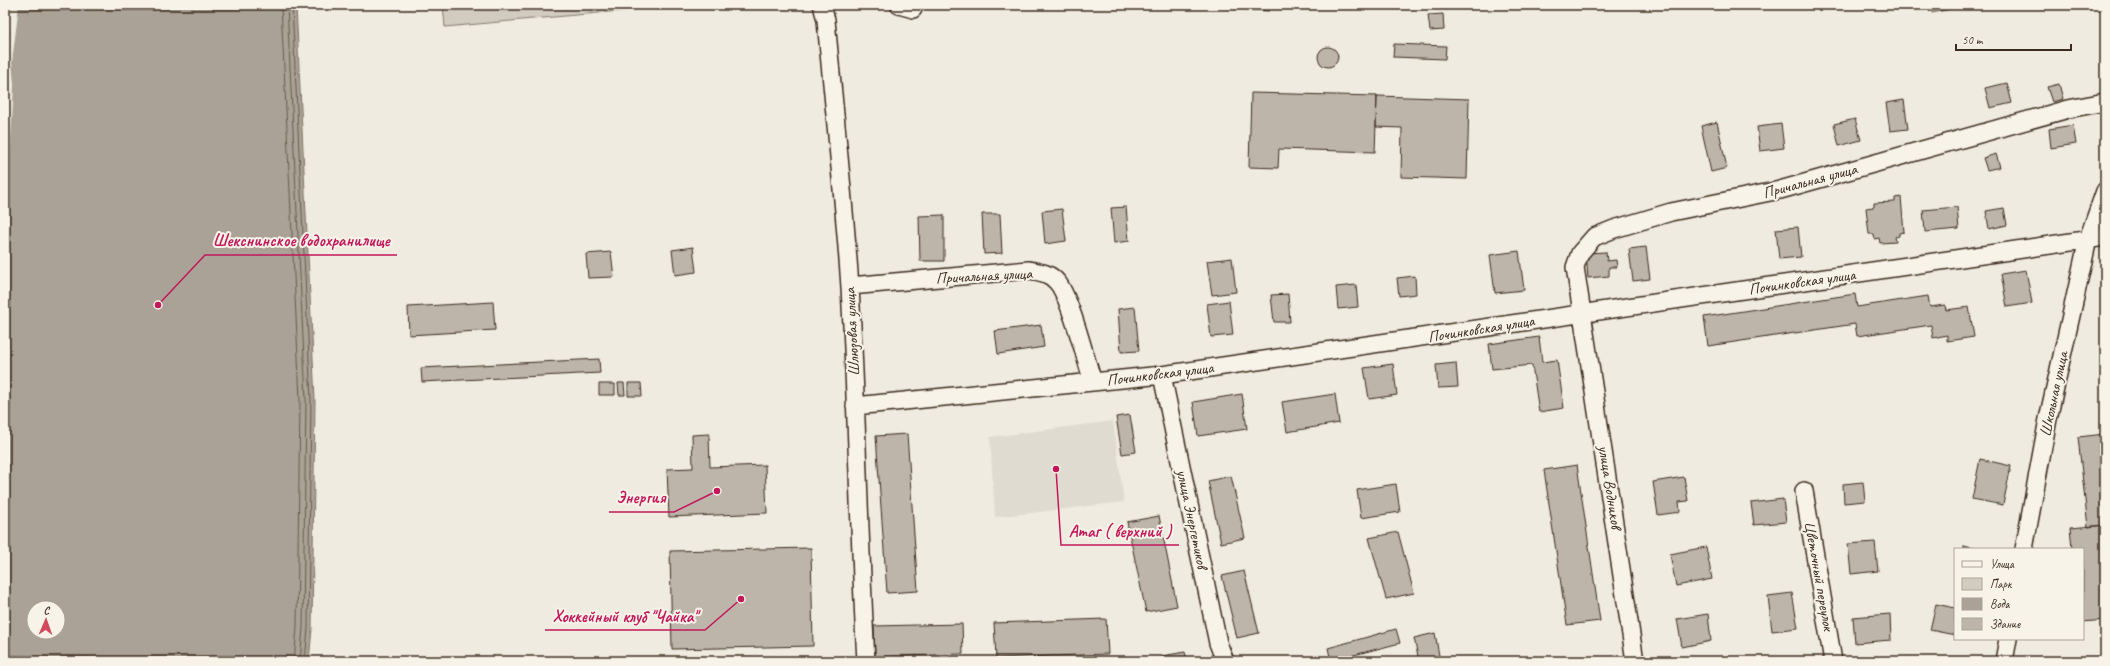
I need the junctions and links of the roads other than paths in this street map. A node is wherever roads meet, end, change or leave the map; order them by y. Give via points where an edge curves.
1 (822, 5) edge
2 (899, 5) edge
3 (914, 5) edge
4 (2105, 102) edge
5 (2105, 191) edge
6 (2105, 237) edge
7 (2088, 239) junction
8 (850, 286) junction
9 (1582, 312) junction
10 (1162, 375) junction
11 (1092, 382) junction
12 (856, 406) junction
13 (1804, 491) dead end
14 (2024, 548) edge
15 (2008, 640) edge
16 (866, 661) edge
17 (1225, 661) edge
18 (1635, 661) edge
19 (1833, 661) edge
20 (2004, 661) edge

1 - 8 street, Шлюзовая улица via 826,20
2 - 3 street via 913,9
4 - 9 street, Причальная улица via 2068,109 1780,190 1671,212 1594,237 1580,252 1574,268
5 - 7 street, Школьная улица
6 - 7 street, Починковская улица
7 - 9 street, Починковская улица via 1876,272
7 - 14 street, Школьная улица via 2048,419
8 - 11 street, Причальная улица via 1029,270 1048,274 1058,282 1067,301
8 - 12 street, Шлюзовая улица
9 - 10 street, Починковская улица via 1480,330
9 - 18 street, улица Водников
10 - 11 street, Починковская улица
10 - 17 street, улица Энергетиков via 1218,643
11 - 12 street, Починковская улица
12 - 16 street, Шлюзовая улица
13 - 19 street, Цветочный переулок
15 - 20 street

